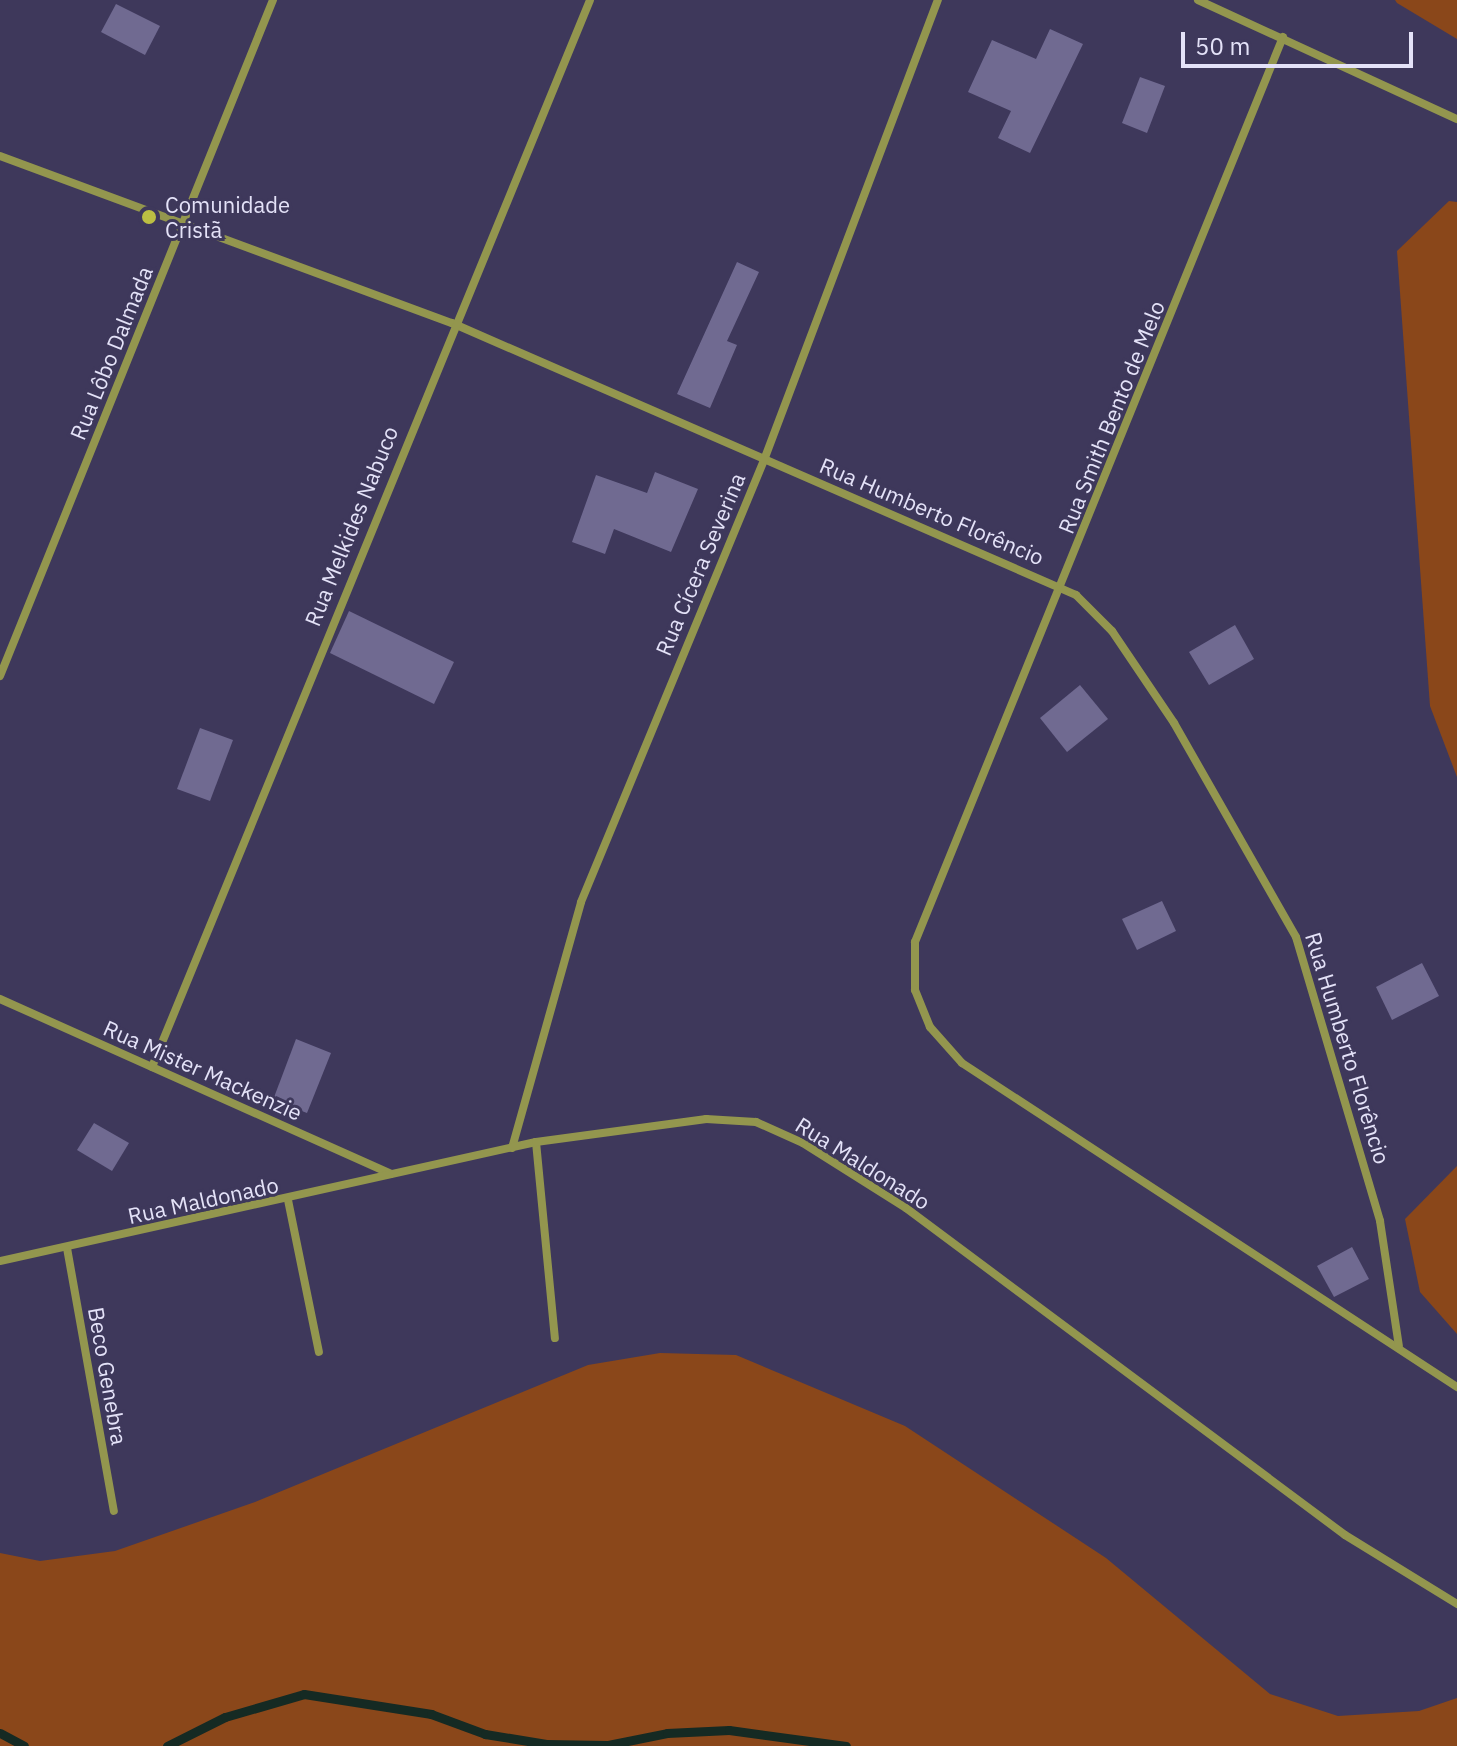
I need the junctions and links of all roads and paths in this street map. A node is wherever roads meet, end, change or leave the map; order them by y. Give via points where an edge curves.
1 (273, 0) edge
2 (590, 0) edge
3 (938, 0) edge
4 (1198, 0) edge
5 (1283, 37) junction
6 (1457, 119) edge
7 (0, 156) edge
8 (183, 221) junction
9 (452, 323) junction
10 (764, 460) junction
11 (1062, 585) junction
12 (0, 676) edge
13 (0, 999) edge
14 (152, 1067) junction
15 (536, 1142) junction
16 (512, 1148) junction
17 (391, 1174) junction
18 (288, 1200) junction
19 (67, 1248) junction
20 (0, 1261) edge
21 (555, 1338) dead end
22 (1399, 1346) junction
23 (319, 1352) dead end
24 (1457, 1387) edge
25 (114, 1511) dead end
26 (1457, 1604) edge

1 - 8 street, Rua Lôbo Dalmada
2 - 9 street, Rua Melkides Nabuco
3 - 10 street, Rua Cícera Severina
4 - 5 street
5 - 6 street
5 - 11 street, Rua Smith Bento de Melo
7 - 8 street, Rua Humberto Florêncio
8 - 9 street, Rua Humberto Florêncio
8 - 12 street, Rua Lôbo Dalmada
9 - 10 street, Rua Humberto Florêncio
9 - 14 street, Rua Melkides Nabuco
10 - 11 street, Rua Humberto Florêncio
10 - 16 street, Rua Cícera Severina via 581,902
11 - 22 street, Rua Humberto Florêncio via 1134,660 1243,835 1296,937 1380,1221
11 - 22 street, Rua Smith Bento de Melo via 915,942 921,1010 962,1063
13 - 14 street, Rua Mister Mackenzie
14 - 17 street, Rua Mister Mackenzie
15 - 16 street, Rua Maldonado
15 - 21 street
15 - 26 street, Rua Maldonado via 734,1119 803,1143 906,1208 1345,1535
16 - 17 street, Rua Maldonado
17 - 18 street, Rua Maldonado
18 - 19 street, Rua Maldonado
18 - 23 street
19 - 20 street, Rua Maldonado
19 - 25 street, Beco Genebra
22 - 24 street

